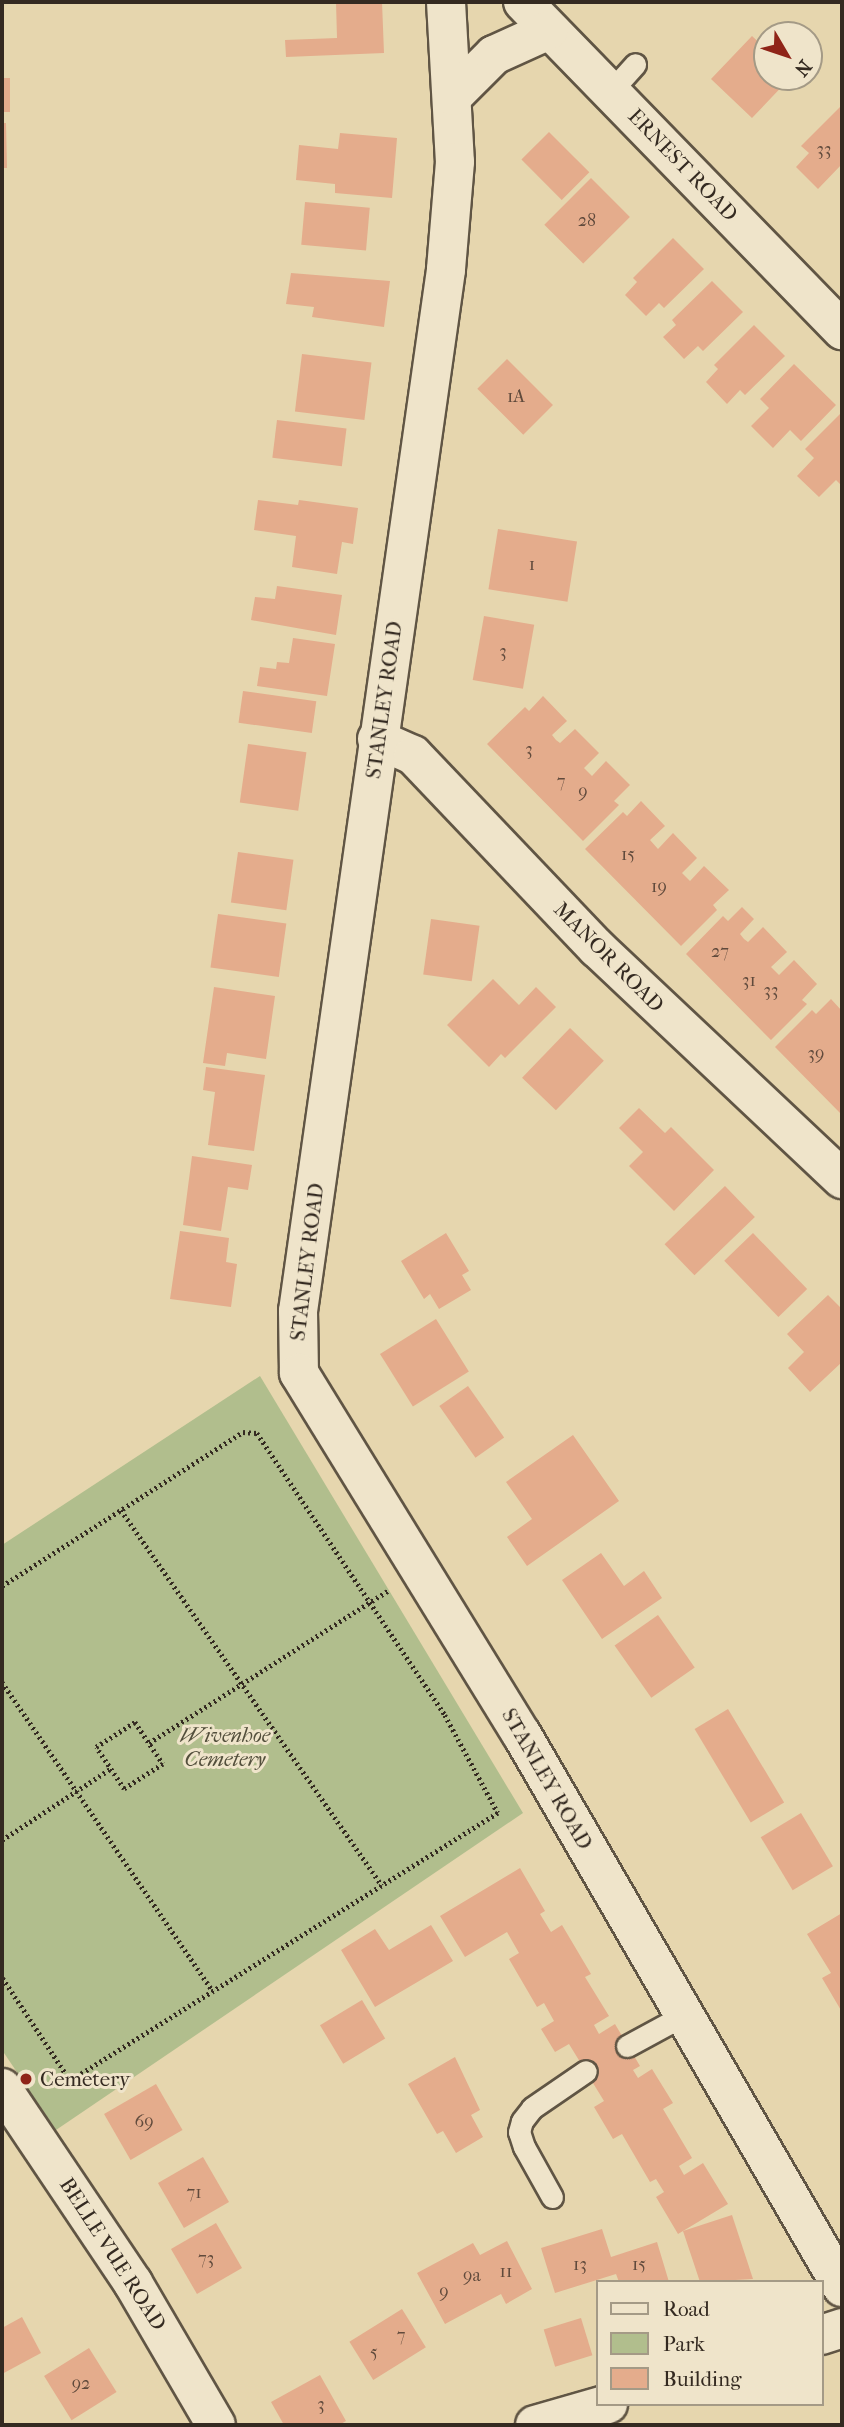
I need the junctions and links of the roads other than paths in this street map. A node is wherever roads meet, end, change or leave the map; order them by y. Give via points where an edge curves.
1 (446, 2) edge
2 (523, 2) edge
3 (549, 30) junction
4 (453, 96) junction
5 (842, 330) edge
6 (377, 739) junction
7 (842, 1179) edge
8 (684, 2015) junction
9 (628, 2046) dead end
10 (586, 2071) dead end
11 (2, 2088) edge
12 (552, 2197) dead end
13 (842, 2287) edge
14 (842, 2328) edge
15 (823, 2334) edge
16 (606, 2412) edge
17 (216, 2425) edge
18 (535, 2425) edge

1 - 4 street, STANLEY ROAD
2 - 3 street, ERNEST ROAD
3 - 4 street via 494,55
3 - 5 street, ERNEST ROAD via 623,77
4 - 6 street, STANLEY ROAD via 455,162 446,270 425,438
6 - 7 street, MANOR ROAD via 413,755 597,948
6 - 8 street, STANLEY ROAD via 296,1349 299,1373 422,1569
8 - 9 lane
8 - 13 street, STANLEY ROAD
10 - 12 lane via 533,2108 519,2132
11 - 17 street, BELLE VUE ROAD via 140,2294
14 - 15 street
16 - 18 street

